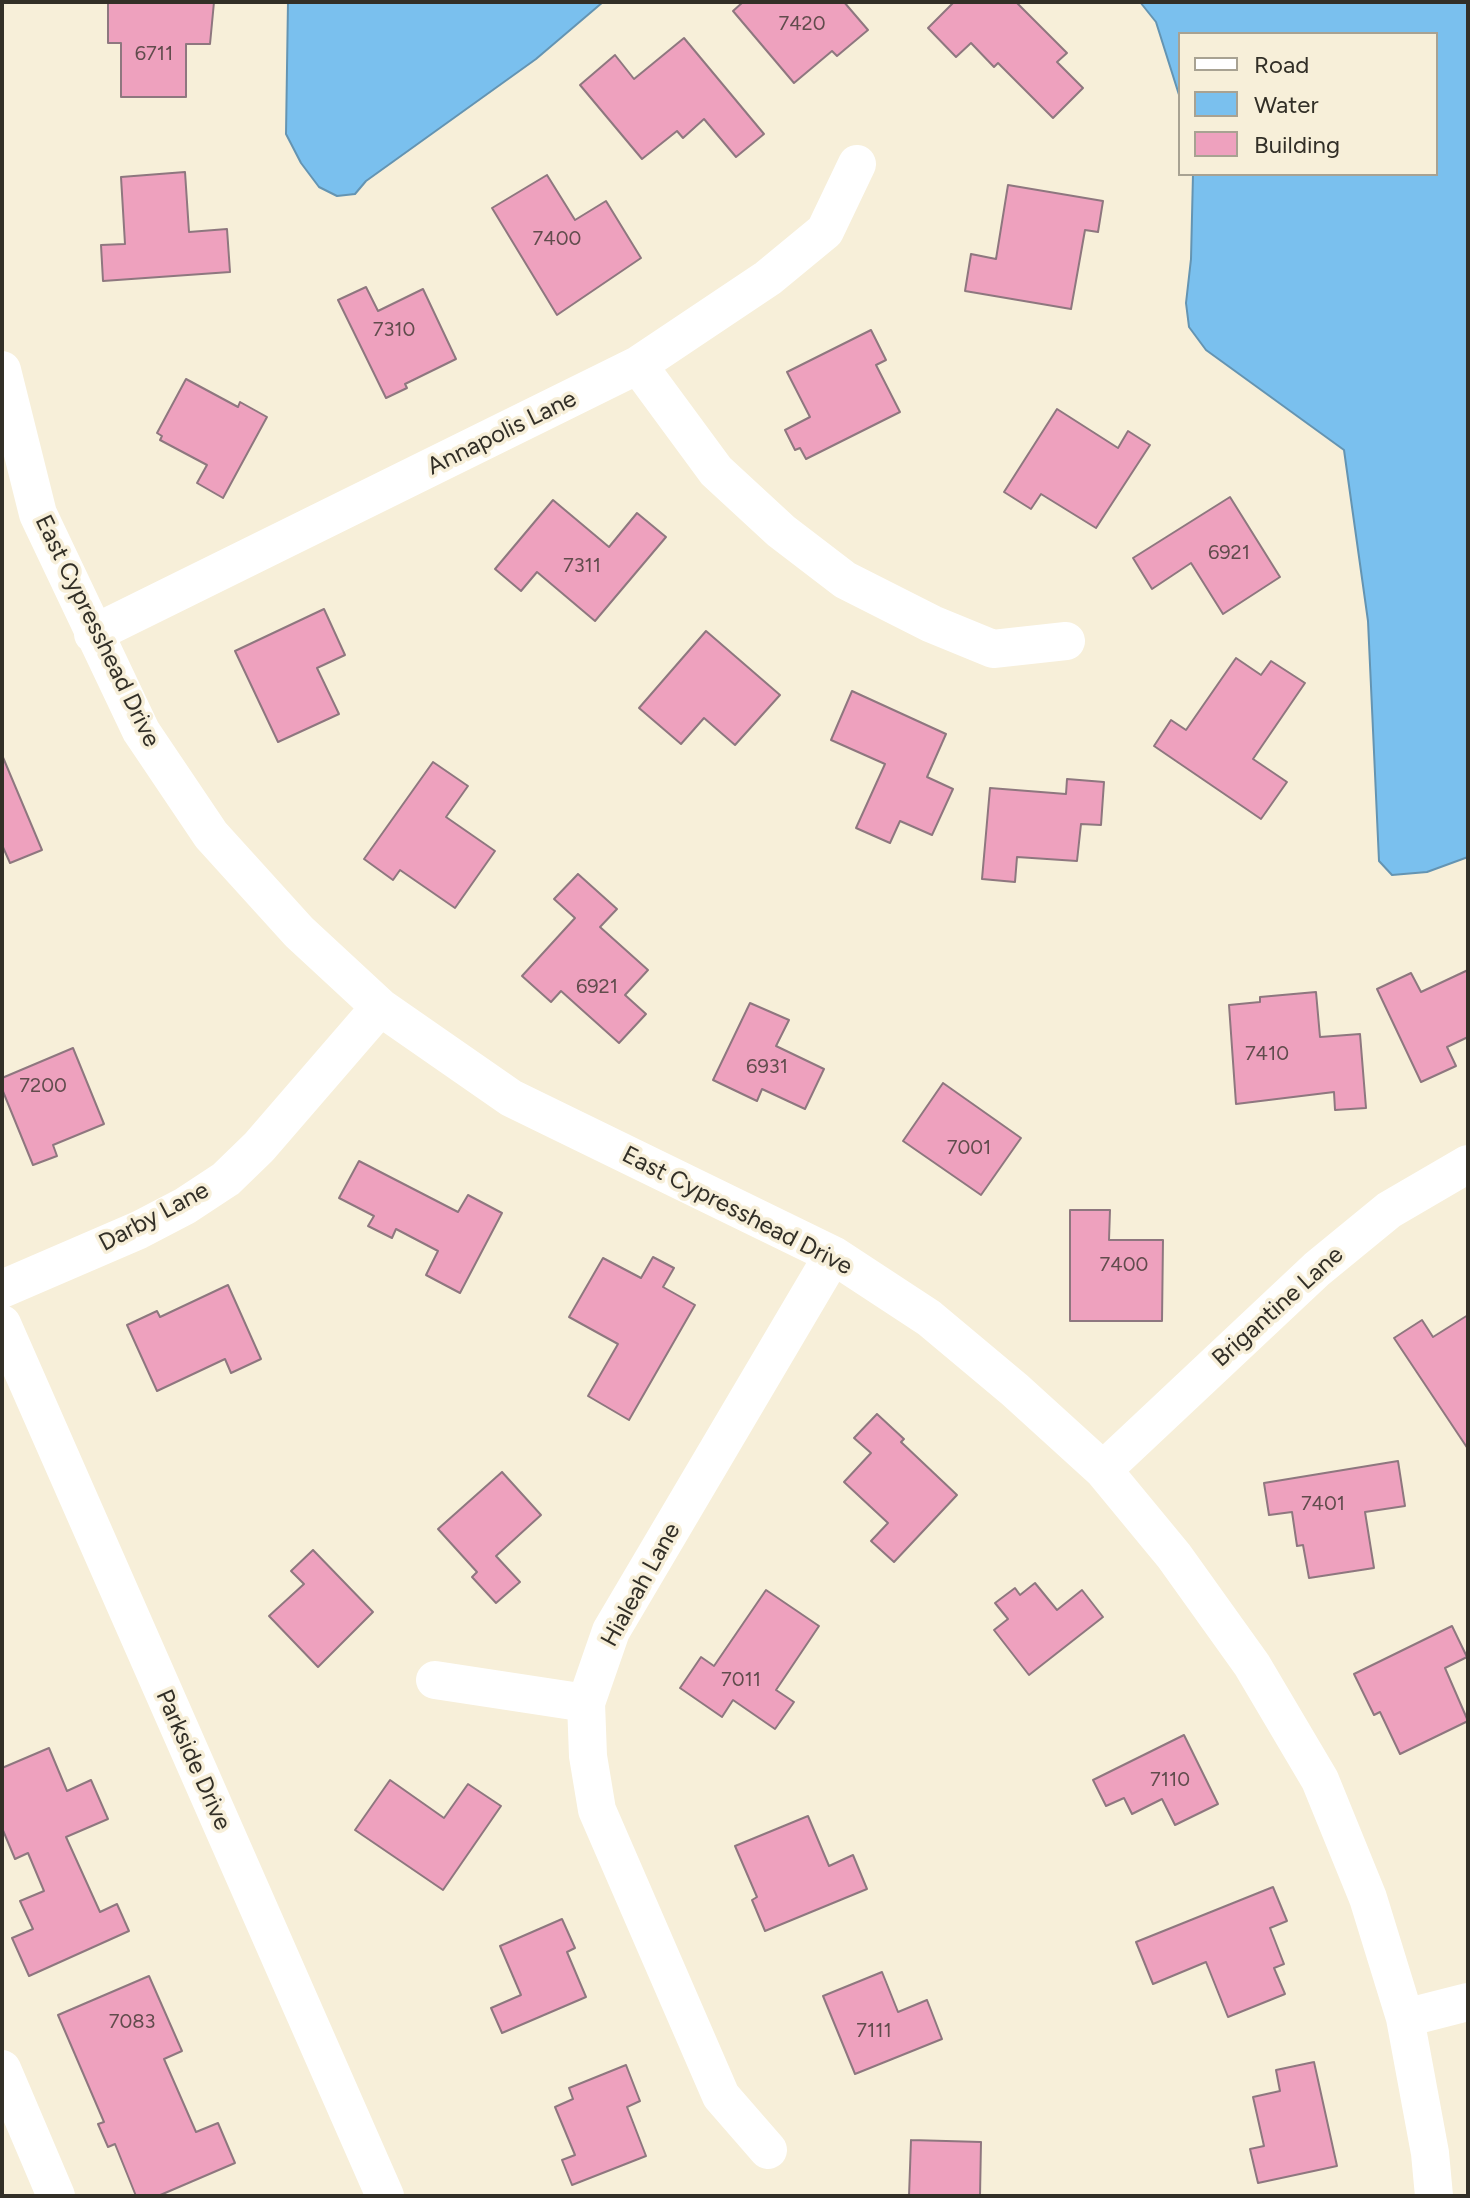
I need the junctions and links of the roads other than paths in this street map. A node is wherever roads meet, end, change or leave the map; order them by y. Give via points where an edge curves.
1 (857, 164) dead end
2 (638, 365) junction
3 (2, 370) edge
4 (93, 634) junction
5 (1066, 641) dead end
6 (380, 1007) junction
7 (1468, 1164) edge
8 (833, 1255) junction
9 (2, 1289) edge
10 (2, 1324) edge
11 (1103, 1470) junction
12 (435, 1680) dead end
13 (586, 1703) junction
14 (1468, 2002) edge
15 (1405, 2018) junction
16 (2, 2069) edge
17 (768, 2150) dead end
18 (56, 2196) edge
19 (385, 2196) edge
20 (1434, 2196) edge

1 - 2 street, Annapolis Lane via 825,231 768,278
2 - 4 street, Annapolis Lane
2 - 5 street via 716,471 845,580 993,649
3 - 4 street, East Cypresshead Drive via 38,514
4 - 6 street, East Cypresshead Drive via 141,731 211,835 299,932
6 - 8 street, East Cypresshead Drive via 511,1098
6 - 9 street, Darby Lane via 226,1179 139,1230
7 - 11 street, Brigantine Lane via 1389,1210 1317,1269
8 - 11 street, East Cypresshead Drive via 929,1318
8 - 13 street, Hialeah Lane via 611,1631
10 - 19 street, Parkside Drive
11 - 15 street, East Cypresshead Drive via 1174,1556 1252,1665 1320,1780 1368,1898
12 - 13 street
13 - 17 street, Hialeah Lane via 597,1810 721,2096
14 - 15 street
15 - 20 street, East Cypresshead Drive
16 - 18 street

